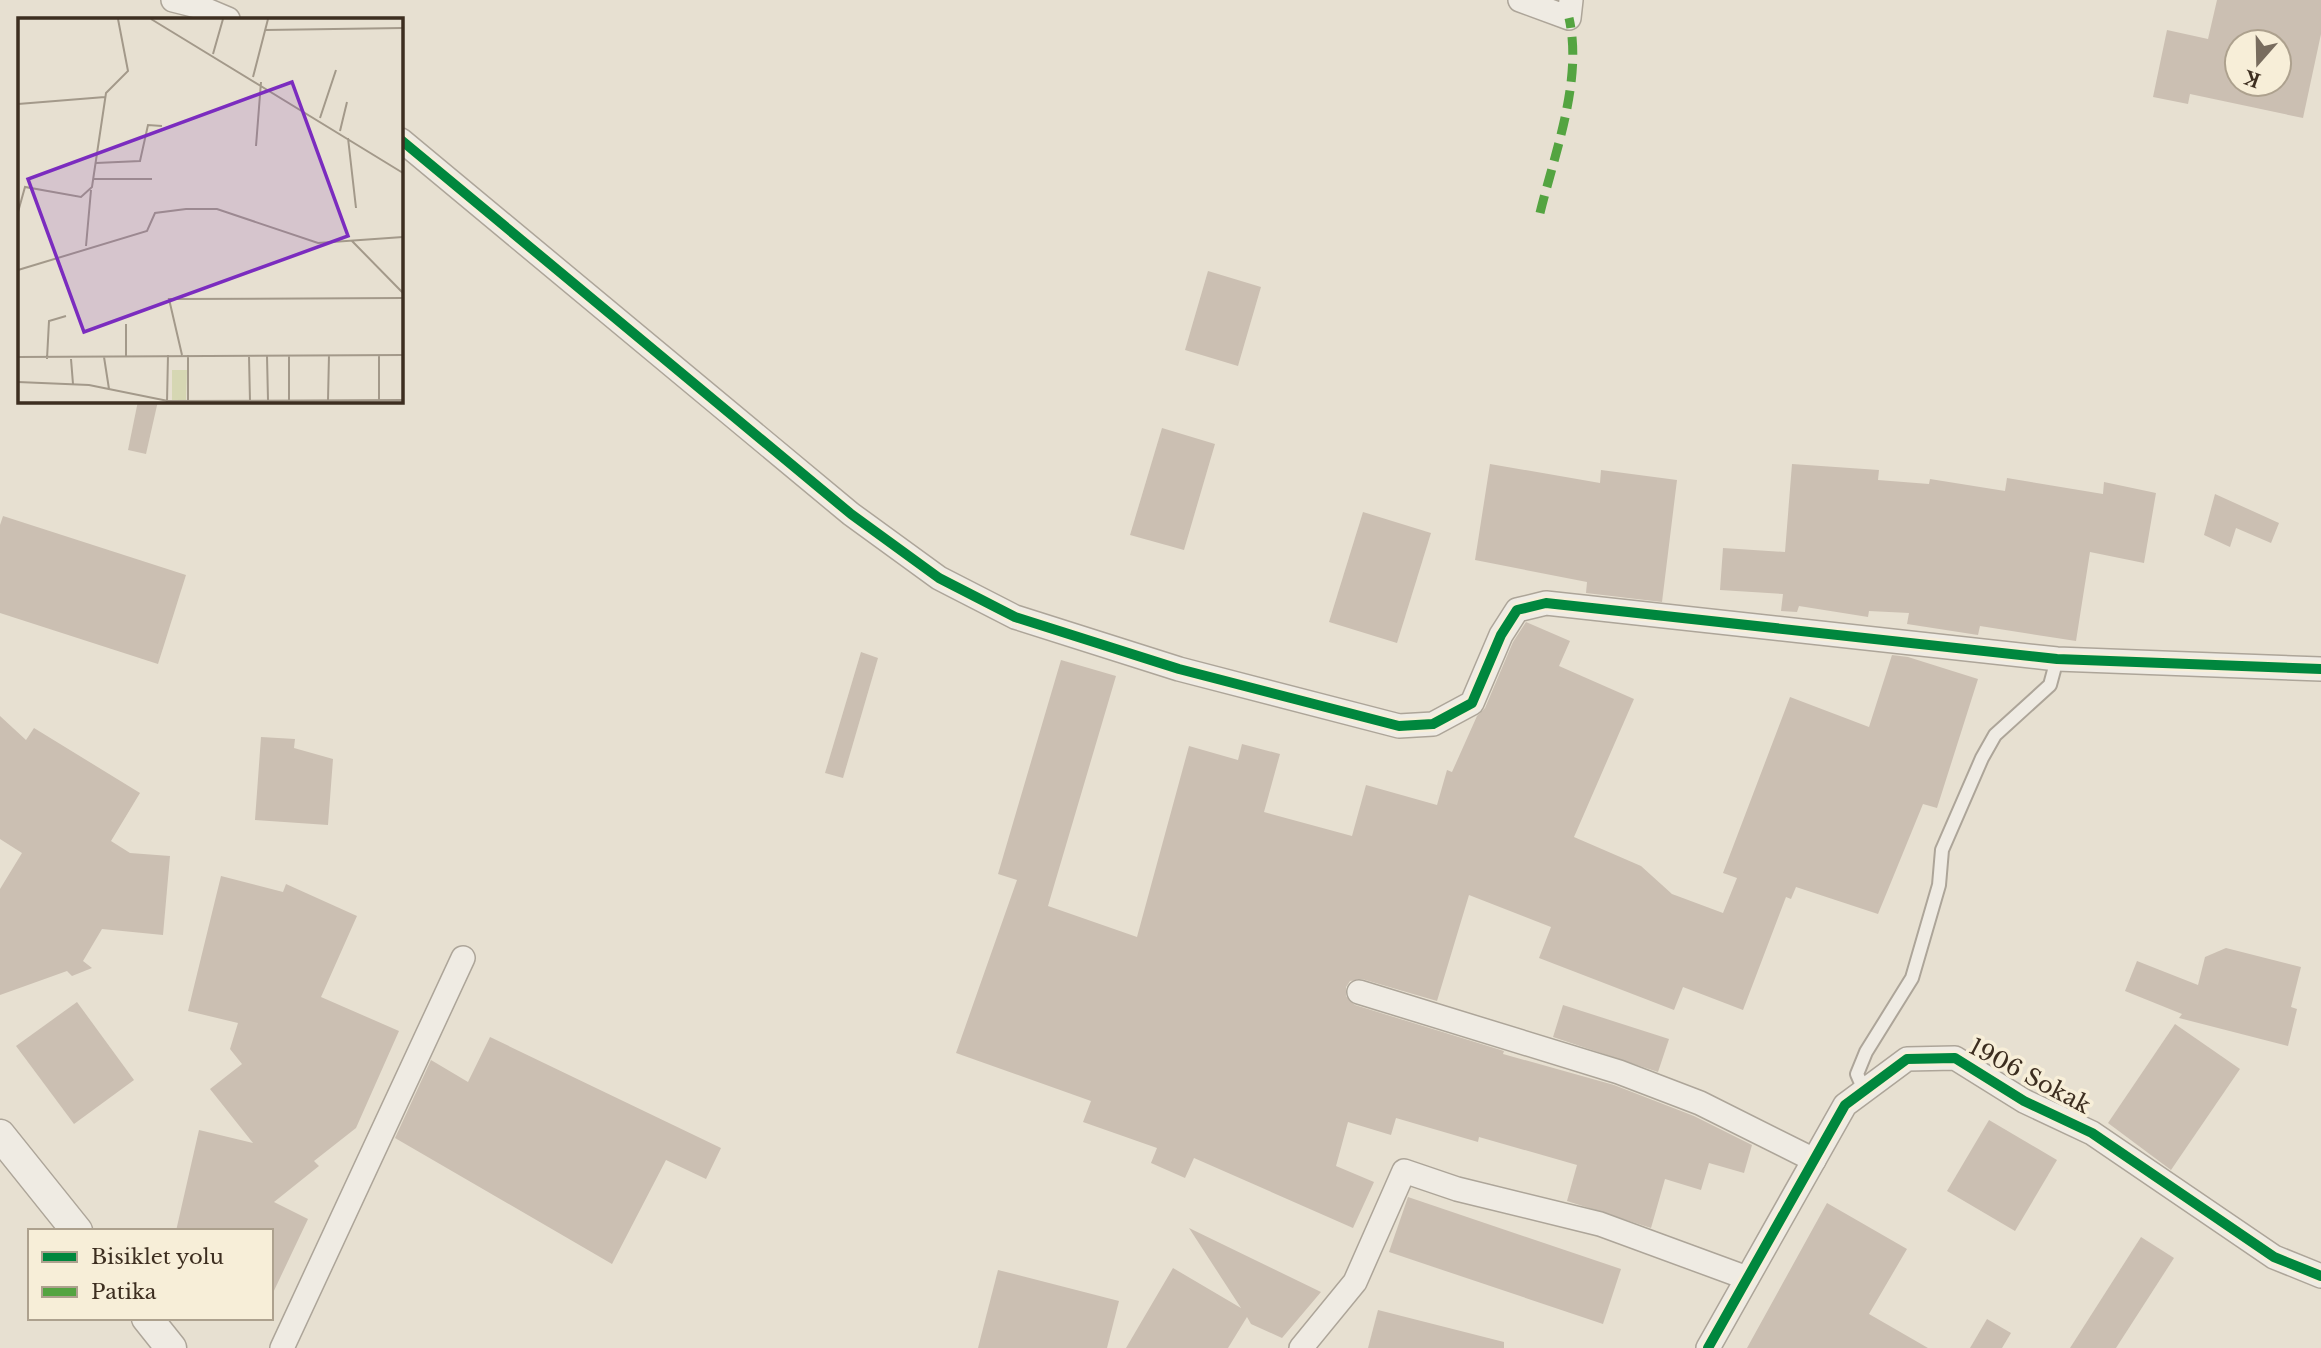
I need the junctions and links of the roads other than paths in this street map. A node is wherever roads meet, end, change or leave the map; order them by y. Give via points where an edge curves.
1 (173, 0) edge
2 (1520, 0) edge
3 (1571, 0) edge
4 (226, 18) edge
5 (402, 141) edge
6 (2057, 659) junction
7 (2321, 669) edge
8 (463, 958) dead end
9 (1359, 992) dead end
10 (1864, 1090) junction
11 (0, 1135) edge
12 (1814, 1160) junction
13 (75, 1229) edge
14 (2321, 1276) edge
15 (1748, 1278) junction
16 (149, 1320) edge
17 (171, 1348) edge
18 (282, 1348) edge
19 (1301, 1348) edge
20 (1708, 1348) edge

1 - 4 street
2 - 3 street via 1569,18
5 - 6 street via 851,514 939,578 1016,617 1166,665 1399,726 1433,724 1472,703 1501,635 1517,610 1546,603
6 - 7 street
6 - 10 lane via 2050,685 1995,735 1982,758 1942,850 1939,885 1912,978 1857,1074
8 - 18 street
9 - 12 street via 1619,1072 1700,1102
10 - 12 street, 1906 Sokak via 1845,1105
10 - 14 street, 1906 Sokak via 1907,1059 1955,1058 2024,1101 2092,1133 2274,1256
11 - 13 street
12 - 15 street, 1906 Sokak
15 - 19 street via 1600,1224 1457,1189 1404,1171 1354,1282
15 - 20 street, 1906 Sokak
16 - 17 street

